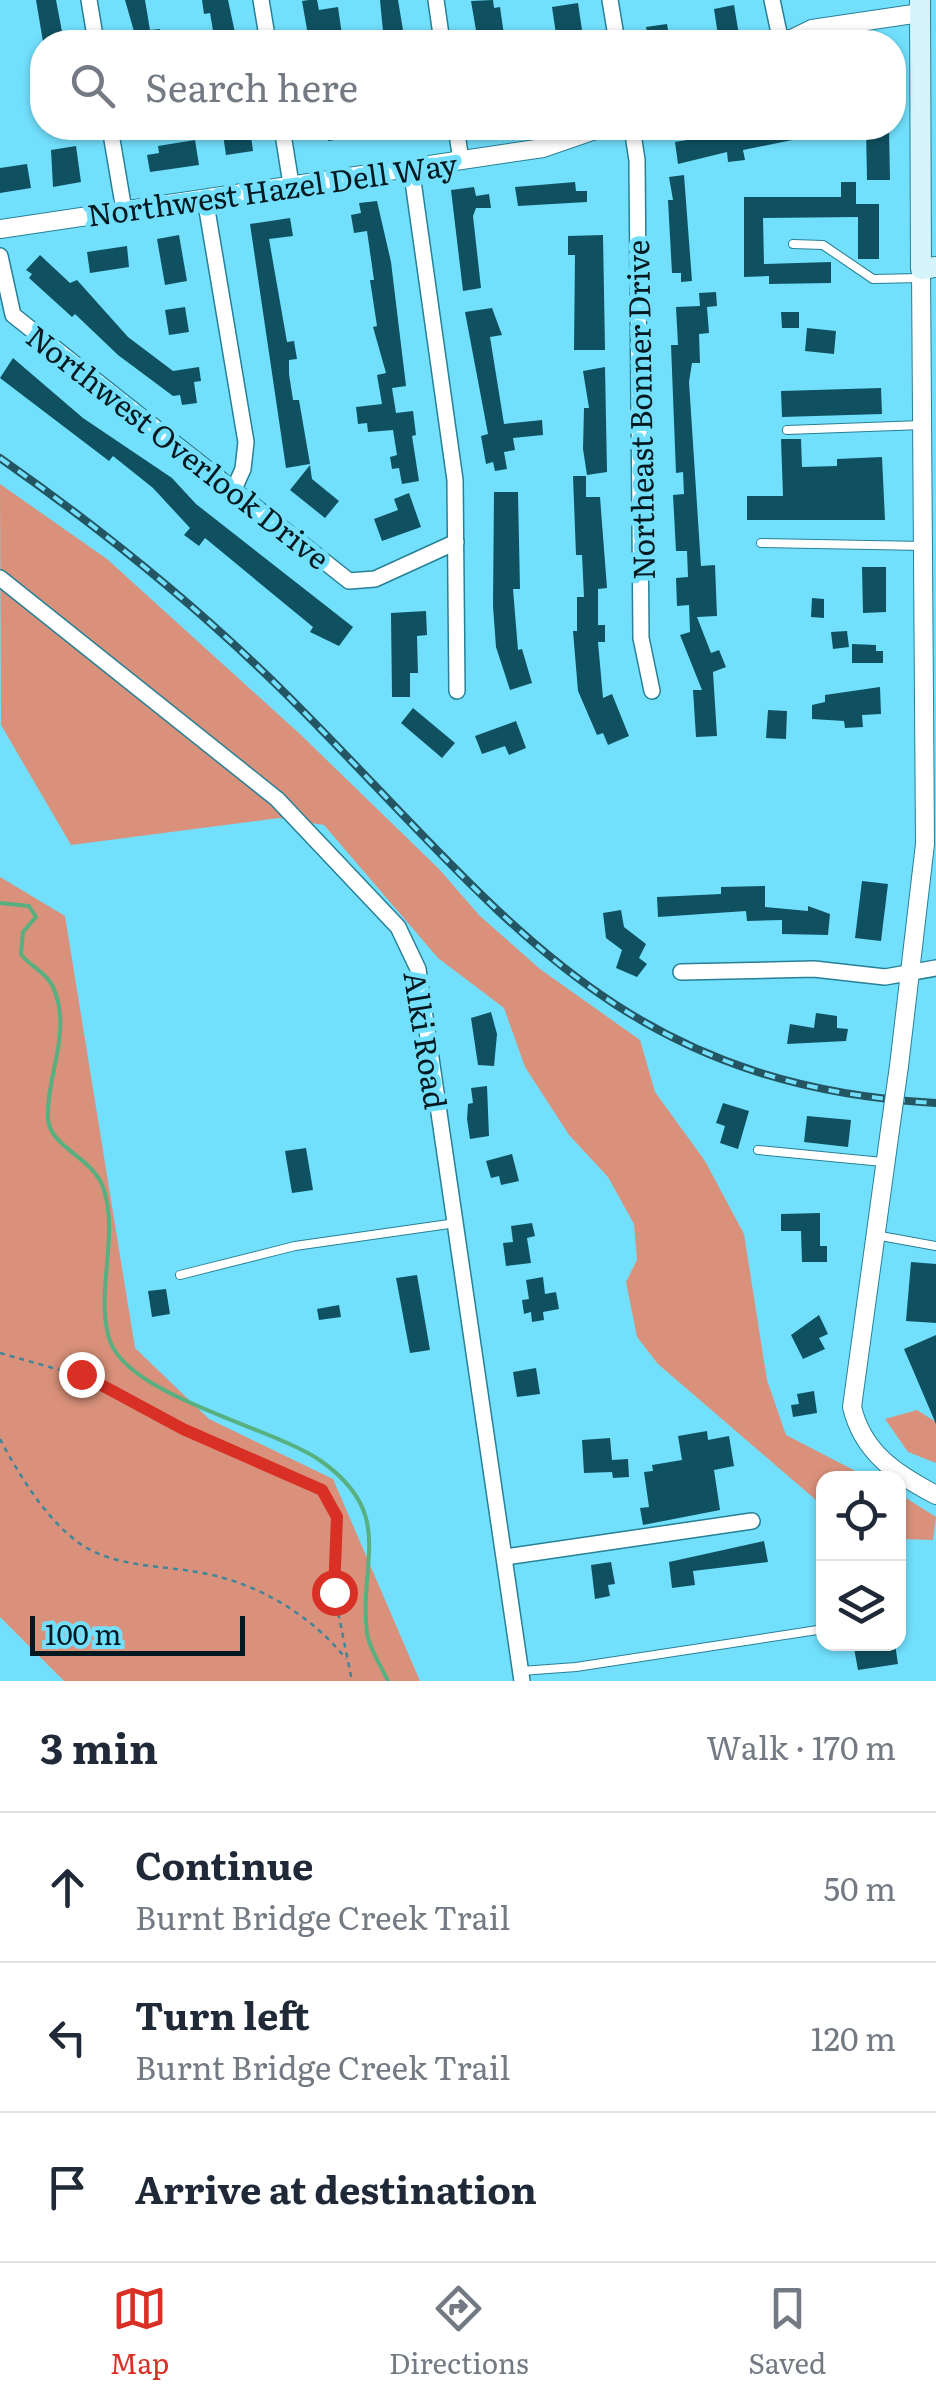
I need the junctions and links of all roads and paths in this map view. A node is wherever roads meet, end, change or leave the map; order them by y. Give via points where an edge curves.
1 (90, 0) edge
2 (261, 0) edge
3 (436, 0) edge
4 (610, 0) edge
5 (772, 0) edge
6 (920, 7) edge
7 (94, 30) edge
8 (266, 30) edge
9 (440, 30) edge
10 (615, 30) edge
11 (780, 30) edge
12 (810, 30) edge
13 (928, 74) edge
14 (112, 140) edge
15 (284, 140) edge
16 (458, 140) edge
17 (568, 140) edge
18 (634, 140) edge
19 (461, 160) junction
20 (412, 168) junction
21 (291, 184) junction
22 (206, 198) junction
23 (124, 210) junction
24 (0, 229) edge
25 (792, 244) dead end
26 (0, 256) edge
27 (926, 272) edge
28 (923, 426) junction
29 (786, 430) dead end
30 (234, 489) junction
31 (928, 540) edge
32 (456, 542) junction
33 (762, 543) dead end
34 (0, 578) edge
35 (929, 662) edge
36 (457, 691) dead end
37 (652, 691) dead end
38 (936, 968) edge
39 (681, 972) dead end
40 (911, 975) junction
41 (758, 1150) dead end
42 (886, 1162) junction
43 (456, 1224) junction
44 (875, 1234) junction
45 (936, 1246) edge
46 (180, 1274) dead end
47 (0, 1353) edge
48 (0, 1440) edge
49 (936, 1495) edge
50 (752, 1521) dead end
51 (505, 1557) junction
52 (816, 1630) edge
53 (346, 1660) junction
54 (521, 1676) edge
55 (352, 1681) edge

1 - 7 street
2 - 8 street
3 - 9 street
4 - 10 street
5 - 11 street
6 - 12 street
6 - 13 main road
13 - 27 main road
14 - 23 street
15 - 21 street
16 - 19 street
17 - 19 street, Northwest Hazel Dell Way
18 - 37 street, Northeast Bonner Drive via 641,638
19 - 20 street, Northwest Hazel Dell Way
20 - 21 street, Northwest Hazel Dell Way
20 - 32 street via 455,480
21 - 22 street, Northwest Hazel Dell Way
22 - 23 street, Northwest Hazel Dell Way
22 - 30 street via 246,442
23 - 24 street, Northwest Hazel Dell Way
25 - 27 lane via 823,244 873,278
26 - 30 street, Northwest Overlook Drive via 13,315
27 - 28 street
28 - 29 lane
28 - 31 street
30 - 32 street, Northwest Overlook Drive via 350,581 375,579
31 - 33 lane
31 - 35 street
32 - 36 street
34 - 43 street, Alki Road via 277,800 398,927 418,969
35 - 40 street via 925,844
38 - 40 street
39 - 40 street via 774,968
40 - 42 street, bridge
41 - 42 lane
42 - 44 street
43 - 46 lane via 295,1246
43 - 51 street, Alki Road
44 - 45 lane
44 - 49 street via 853,1378 857,1428 882,1462
47 - 53 path via 99,1382 183,1429 322,1490 337,1517 334,1592
48 - 53 path via 58,1526 81,1544 110,1559 228,1578 325,1632
50 - 51 street
51 - 54 street, Alki Road
52 - 54 lane
53 - 55 path

